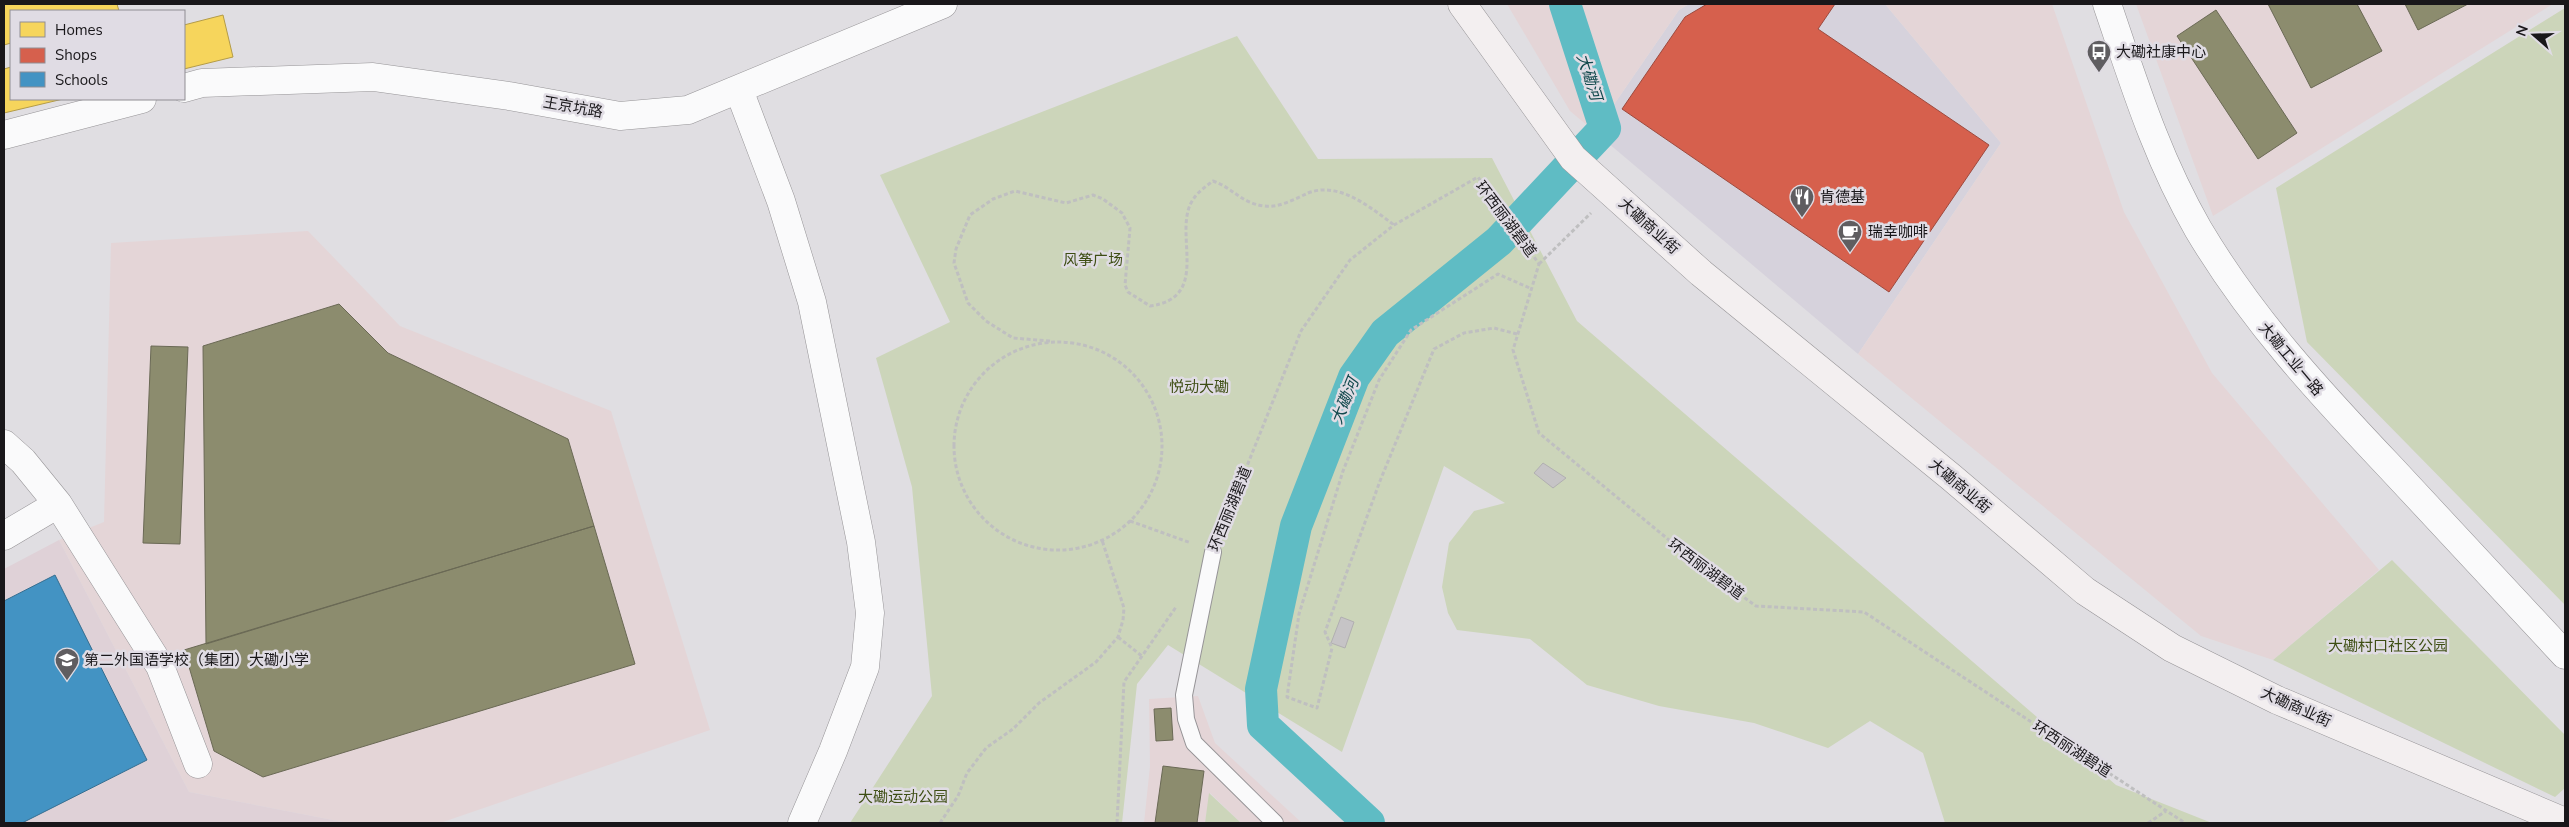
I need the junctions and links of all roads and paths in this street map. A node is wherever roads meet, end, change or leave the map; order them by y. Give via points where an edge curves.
1 (943, 4) edge
2 (1462, 4) edge
3 (2107, 4) edge
4 (185, 88) edge
5 (739, 90) junction
6 (138, 100) edge
7 (4, 135) edge
8 (1611, 192) junction
9 (1394, 225) junction
10 (1539, 264) junction
11 (1532, 289) junction
12 (1518, 334) junction
13 (1050, 341) junction
14 (4, 444) edge
15 (58, 504) junction
16 (1130, 521) junction
17 (4, 536) edge
18 (1102, 540) junction
19 (1213, 552) junction
20 (1181, 600) dead end
21 (1118, 637) junction
22 (2565, 655) edge
23 (1143, 657) junction
24 (198, 764) dead end
25 (2166, 811) junction
26 (2565, 822) edge
27 (802, 823) edge
28 (940, 823) edge
29 (1117, 823) edge
30 (1275, 823) edge
31 (2148, 823) edge
32 (2185, 823) edge

1 - 5 street, 王京坑路
2 - 8 street, 大磡商业街 via 1573,158
3 - 22 street, 大磡工业一路 via 2152,136 2166,167 2198,228 2255,315 2321,395
4 - 5 street, 王京坑路 via 202,83 373,76 620,116 688,110
5 - 27 street via 780,201 812,302 861,542 870,613 865,667 834,751
6 - 7 street
8 - 10 path
8 - 26 street, 大磡商业街 via 1701,273 2085,591 2172,648 2277,700
9 - 10 path, 环西丽湖碧道 via 1478,177
9 - 13 path via 1362,202 1333,189 1310,192 1266,206 1241,200 1222,184 1213,181 1196,195 1187,214 1187,275 1177,292 1164,304 1150,306 1128,292 1125,285 1130,228 1122,212 1114,205 1093,196 1066,203 1015,191 993,199 970,215 956,249 954,263 968,303 986,321 1013,338
9 - 19 path, 环西丽湖碧道 via 1350,260 1301,330
10 - 11 path, 环西丽湖碧道
11 - 12 path, 环西丽湖碧道
11 - 12 path via 1498,274 1411,330 1379,380 1343,471 1299,614 1287,697 1317,708 1332,648 1324,632 1380,481 1434,349 1464,333 1494,328
12 - 25 path, 环西丽湖碧道 via 1513,350 1539,433 1702,568 1756,606 1864,612
13 - 16 path via 1096,348 1126,366 1148,394 1160,426 1161,462 1150,494
13 - 18 path via 1027,346 996,362 972,387 957,420 954,453 962,486 980,515 1005,536 1037,548 1070,550
14 - 15 street via 23,461
15 - 17 street
15 - 24 street via 160,666
16 - 18 path
16 - 19 path
18 - 21 path via 1124,608
19 - 30 lane via 1184,694 1186,719 1194,743
20 - 23 path
21 - 23 path
21 - 28 path via 1096,662 1039,703 1013,729 986,748 967,773 958,796
23 - 29 path via 1124,682
25 - 31 path
25 - 32 path, 环西丽湖碧道

